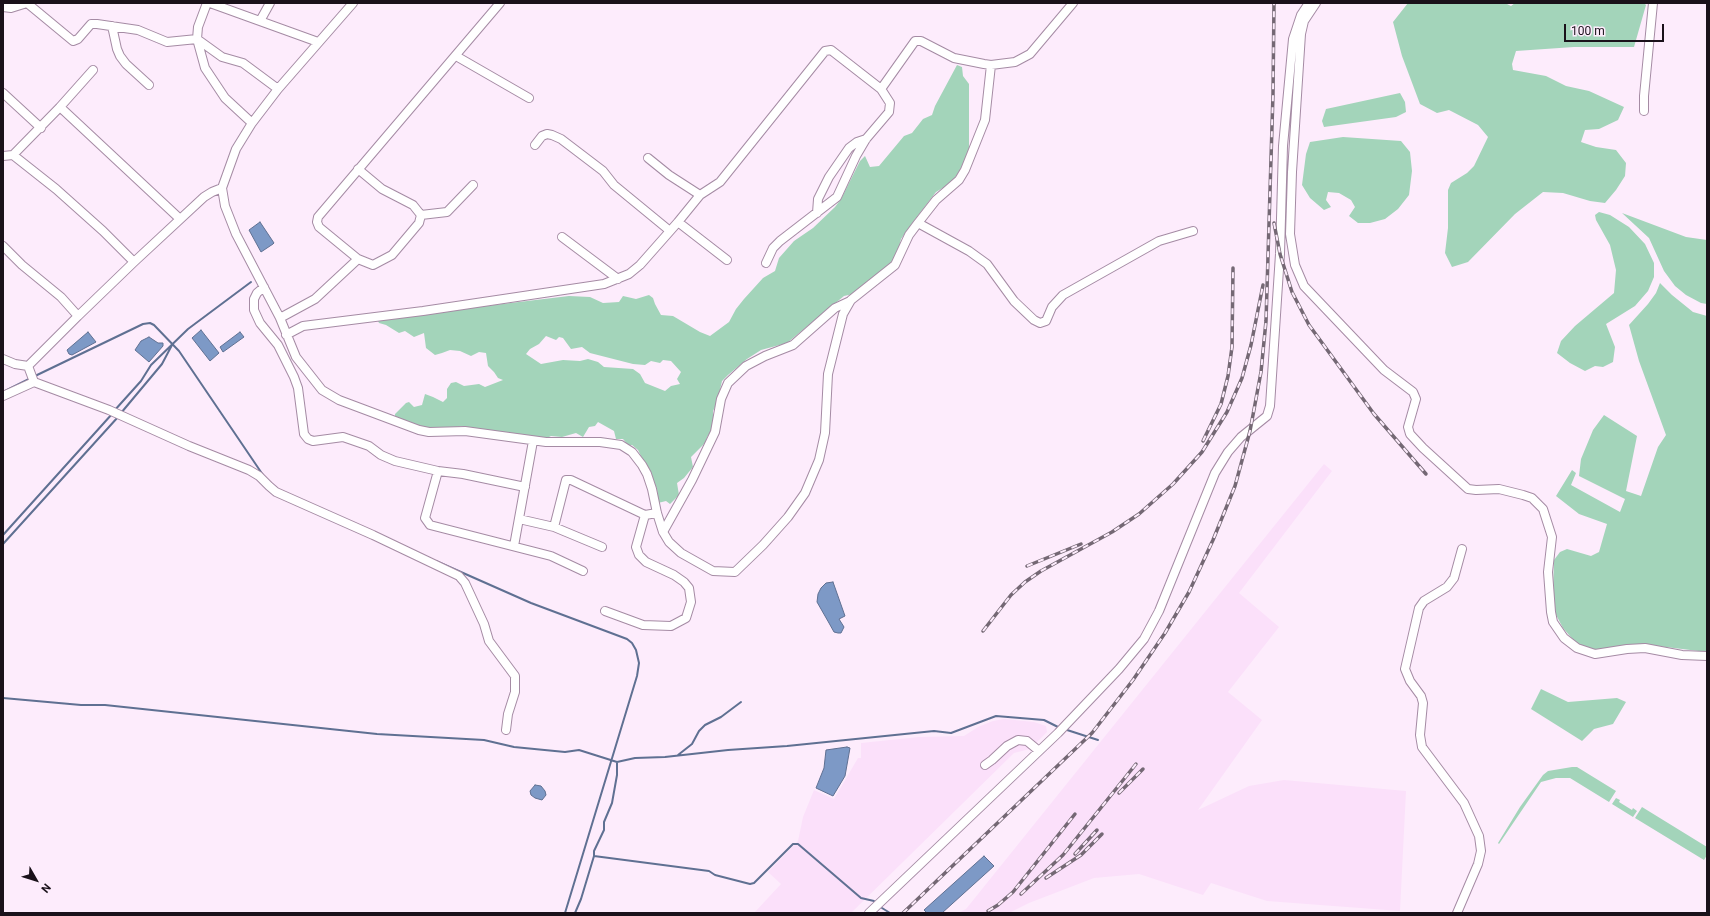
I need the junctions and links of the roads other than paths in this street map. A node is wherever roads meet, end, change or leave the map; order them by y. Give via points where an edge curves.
1 (27, 3) edge
2 (209, 3) edge
3 (270, 3) edge
4 (353, 3) edge
5 (500, 3) edge
6 (1073, 3) edge
7 (1309, 3) edge
8 (1316, 3) edge
9 (1653, 3) edge
10 (3, 7) edge
11 (260, 21) junction
12 (112, 26) junction
13 (196, 40) junction
14 (318, 42) junction
15 (456, 56) junction
16 (991, 65) junction
17 (93, 70) dead end
18 (149, 85) dead end
19 (278, 89) junction
20 (881, 89) junction
21 (3, 93) edge
22 (529, 98) dead end
23 (60, 107) junction
24 (1644, 111) dead end
25 (252, 123) junction
26 (41, 128) junction
27 (866, 139) junction
28 (535, 145) dead end
29 (3, 156) edge
30 (13, 156) junction
31 (648, 158) dead end
32 (358, 169) junction
33 (473, 185) dead end
34 (222, 188) junction
35 (700, 195) junction
36 (817, 213) junction
37 (420, 215) junction
38 (180, 218) junction
39 (678, 222) junction
40 (918, 223) junction
41 (670, 231) junction
42 (1193, 231) dead end
43 (562, 236) dead end
44 (3, 246) edge
45 (358, 259) junction
46 (726, 260) dead end
47 (134, 262) junction
48 (766, 262) dead end
49 (618, 279) junction
50 (264, 287) junction
51 (851, 300) junction
52 (78, 316) junction
53 (280, 318) junction
54 (286, 335) junction
55 (3, 359) edge
56 (28, 366) junction
57 (33, 379) junction
58 (3, 396) edge
59 (533, 441) junction
60 (438, 472) junction
61 (525, 487) junction
62 (657, 512) junction
63 (645, 515) junction
64 (519, 519) junction
65 (554, 527) junction
66 (663, 532) junction
67 (514, 546) junction
68 (602, 547) dead end
69 (1462, 549) dead end
70 (583, 571) dead end
71 (604, 611) dead end
72 (1707, 656) edge
73 (506, 730) dead end
74 (1039, 751) junction
75 (985, 764) dead end
76 (869, 913) edge
77 (1457, 913) edge

1 - 10 street via 10,8
1 - 12 street via 73,41 92,24
2 - 11 street
2 - 13 street via 198,27
3 - 11 street
4 - 14 street
5 - 15 street
6 - 16 street via 1030,54 1015,62
7 - 74 street via 1300,15 1293,39 1283,146 1280,254 1270,406 1267,416 1241,437 1215,473 1159,611 1144,639 1119,669
8 - 72 street via 1304,21 1301,34 1292,172 1290,234 1295,265 1304,286 1384,370 1413,392 1416,399 1408,427 1410,434 1429,453 1468,489 1499,489 1523,494 1532,498 1543,509 1552,537 1548,572 1551,612 1553,622 1564,638 1577,648 1595,654 1645,648 1682,655
9 - 24 street
11 - 14 street
12 - 13 street via 138,30 167,42
12 - 18 street via 120,56
13 - 19 street via 222,57 243,63
13 - 25 street via 212,81 225,98
14 - 19 street
15 - 22 street
15 - 32 street
16 - 20 street via 954,58 921,41 915,41
16 - 40 street via 985,120 965,170 959,180 936,200
17 - 23 street
19 - 25 street
20 - 27 street via 890,103 889,112
20 - 35 street via 831,50 825,51 720,182
21 - 26 street
23 - 26 street
23 - 38 street
25 - 34 street via 236,149
26 - 30 street
27 - 36 street via 837,197
27 - 36 street via 849,148 829,176 818,199
28 - 41 street via 547,134 561,139 603,171 614,185
29 - 30 street
30 - 47 street via 56,189
31 - 35 street
32 - 37 street via 382,190 413,205
32 - 45 street via 318,217 317,222 319,227
33 - 37 street via 447,212
34 - 38 street via 204,197
34 - 50 street via 225,206 244,253
35 - 39 street
36 - 48 street via 780,241
37 - 45 street via 419,223 392,255 373,265
38 - 47 street
39 - 41 street
39 - 46 street
40 - 42 street via 987,264 1014,301 1040,323 1046,321 1052,307 1063,295 1159,241
40 - 51 street via 909,235 895,265
41 - 49 street via 640,265
43 - 49 street
44 - 52 street via 61,297
45 - 53 street via 315,299
47 - 52 street
49 - 54 street via 604,284 531,296 303,326
50 - 53 street
50 - 60 street via 254,299 254,310 260,323 278,345 294,377 298,388 304,434 308,439 348,439 368,446 381,455
51 - 66 street via 835,308 793,345 746,366 728,384 721,399 715,432
51 - 66 street via 843,314 828,374 825,433 819,460 804,492 788,517 735,572 713,571 702,566 681,553
52 - 56 street
53 - 54 street
54 - 59 street via 296,357 313,380 322,390 339,400 418,430 465,431
55 - 56 street
56 - 57 street
57 - 58 street
57 - 73 street via 249,470 276,492 459,576 465,583 484,624 489,641 515,676 515,692
59 - 61 street
59 - 62 street via 600,442 621,445 632,452 642,464
60 - 61 street via 463,474
60 - 67 street via 425,518 430,525
61 - 64 street
62 - 63 street
62 - 66 street
63 - 65 street via 571,480 566,480
63 - 71 street via 636,547 639,555 652,566 684,582 689,588 691,596 686,618 671,626 643,624
64 - 65 street
64 - 67 street
65 - 68 street
67 - 70 street via 551,556
69 - 77 street via 1454,578 1447,587 1424,601 1419,608 1405,669 1423,703 1420,735 1422,747 1464,803 1479,836 1481,851 1478,864
74 - 75 street via 1027,742 1018,740
74 - 76 street

